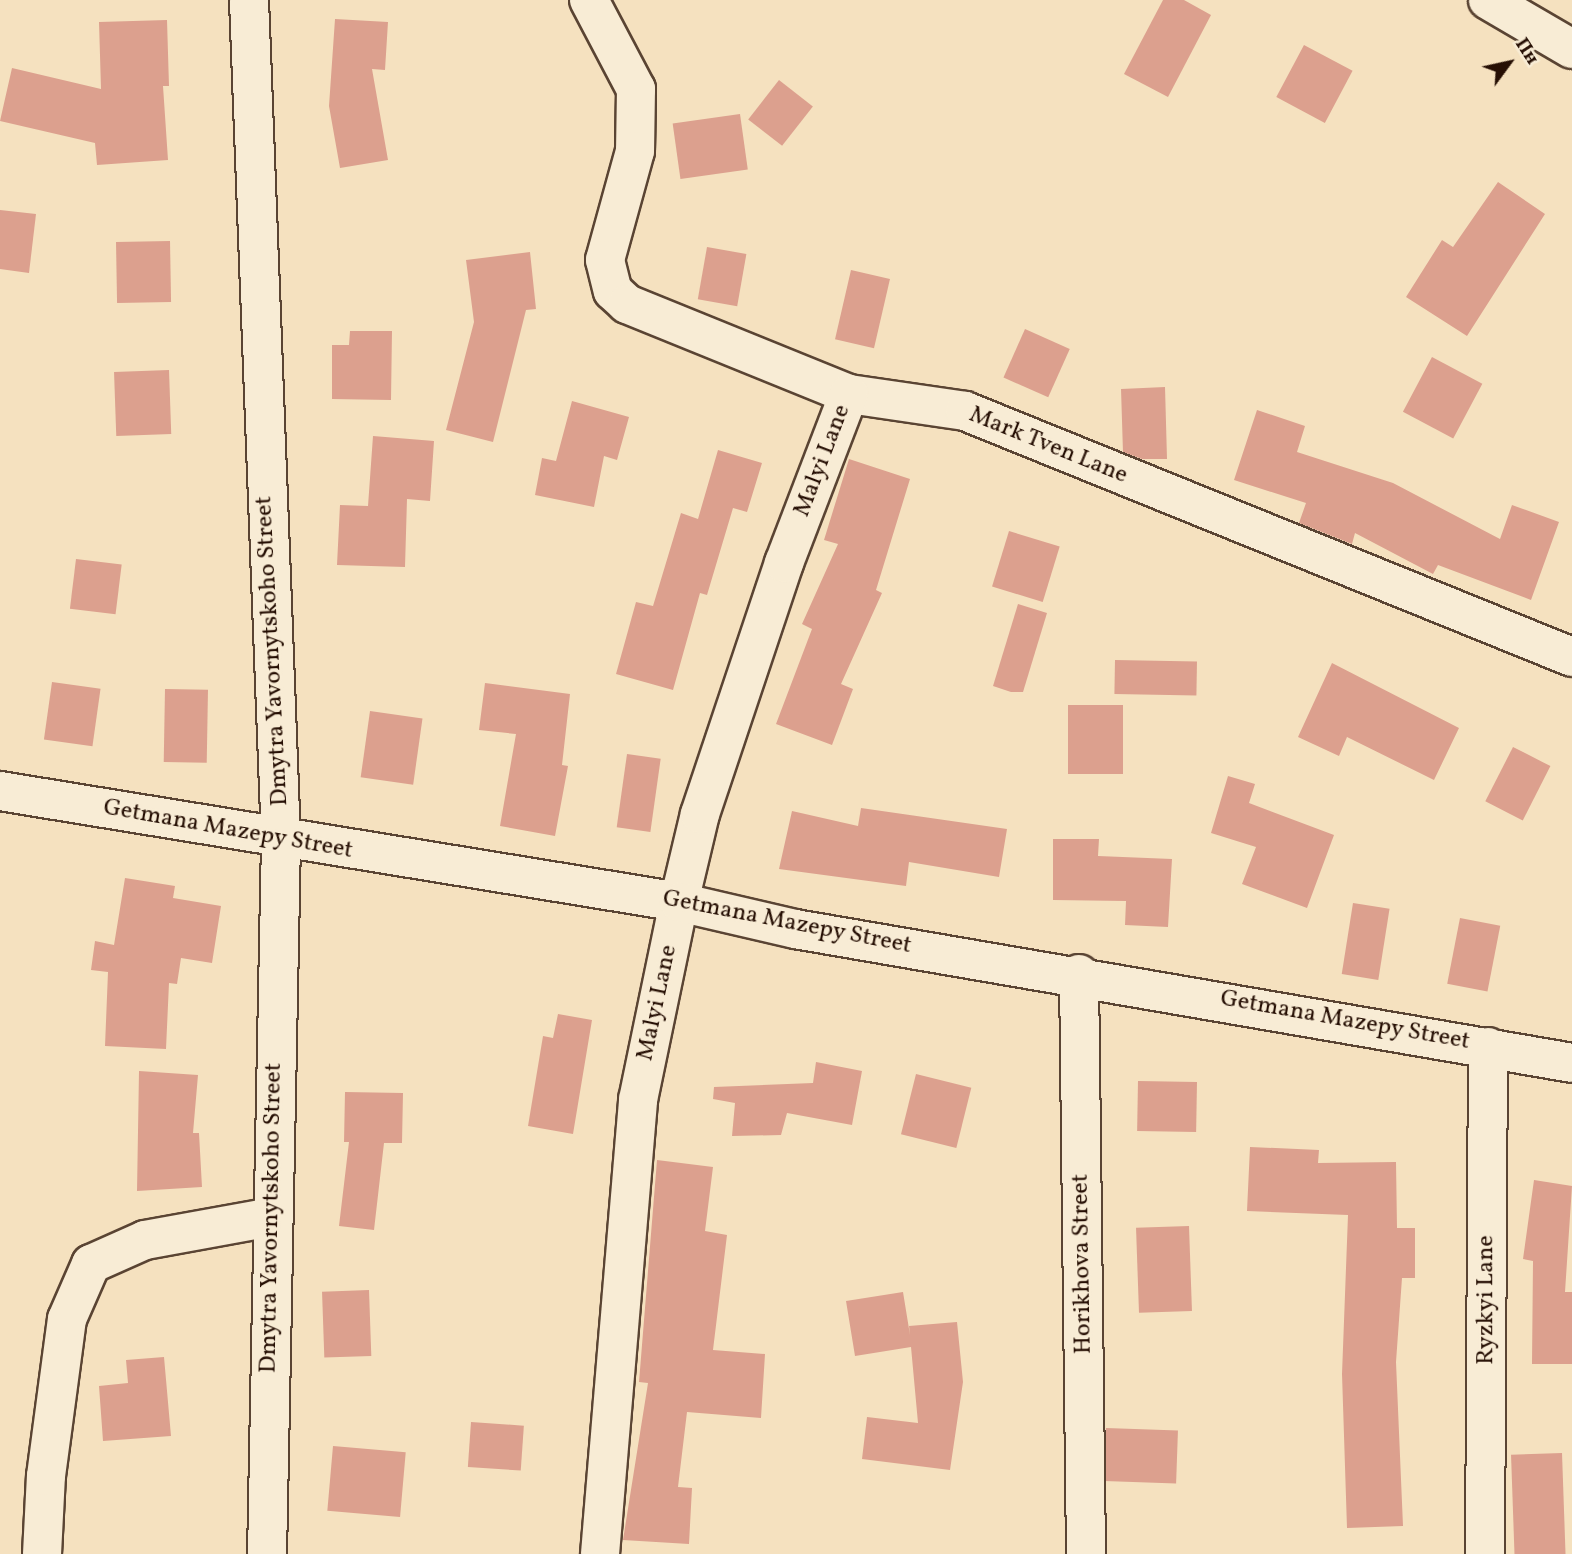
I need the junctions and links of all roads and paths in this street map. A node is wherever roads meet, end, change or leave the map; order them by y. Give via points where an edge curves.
1 (248, 0) edge
2 (589, 0) edge
3 (1488, 0) edge
4 (1572, 49) edge
5 (849, 394) junction
6 (1572, 657) edge
7 (0, 791) edge
8 (281, 840) junction
9 (679, 902) junction
10 (1079, 974) junction
11 (1488, 1047) junction
12 (1572, 1063) edge
13 (271, 1217) junction
14 (42, 1554) edge
15 (267, 1554) edge
16 (600, 1554) edge
17 (1086, 1554) edge
18 (1485, 1554) edge

1 - 8 street, Dmytra Yavornytskoho Street
2 - 5 street, Mark Tven Lane via 636,89 635,151 605,260 613,290 626,304
3 - 4 street
5 - 6 street, Mark Tven Lane via 965,411
5 - 9 street, Malyi Lane via 784,564 700,814
7 - 8 street, Getmana Mazepy Street
8 - 9 street, Getmana Mazepy Street
8 - 13 street, Dmytra Yavornytskoho Street
9 - 10 street, Getmana Mazepy Street via 795,929
9 - 16 street, Malyi Lane via 638,1100
10 - 11 street, Getmana Mazepy Street
10 - 17 street, Horikhova Street
11 - 12 street, Getmana Mazepy Street
11 - 18 street, Ryzkyi Lane
13 - 14 street via 145,1240 91,1264 67,1318 46,1476
13 - 15 street, Dmytra Yavornytskoho Street

